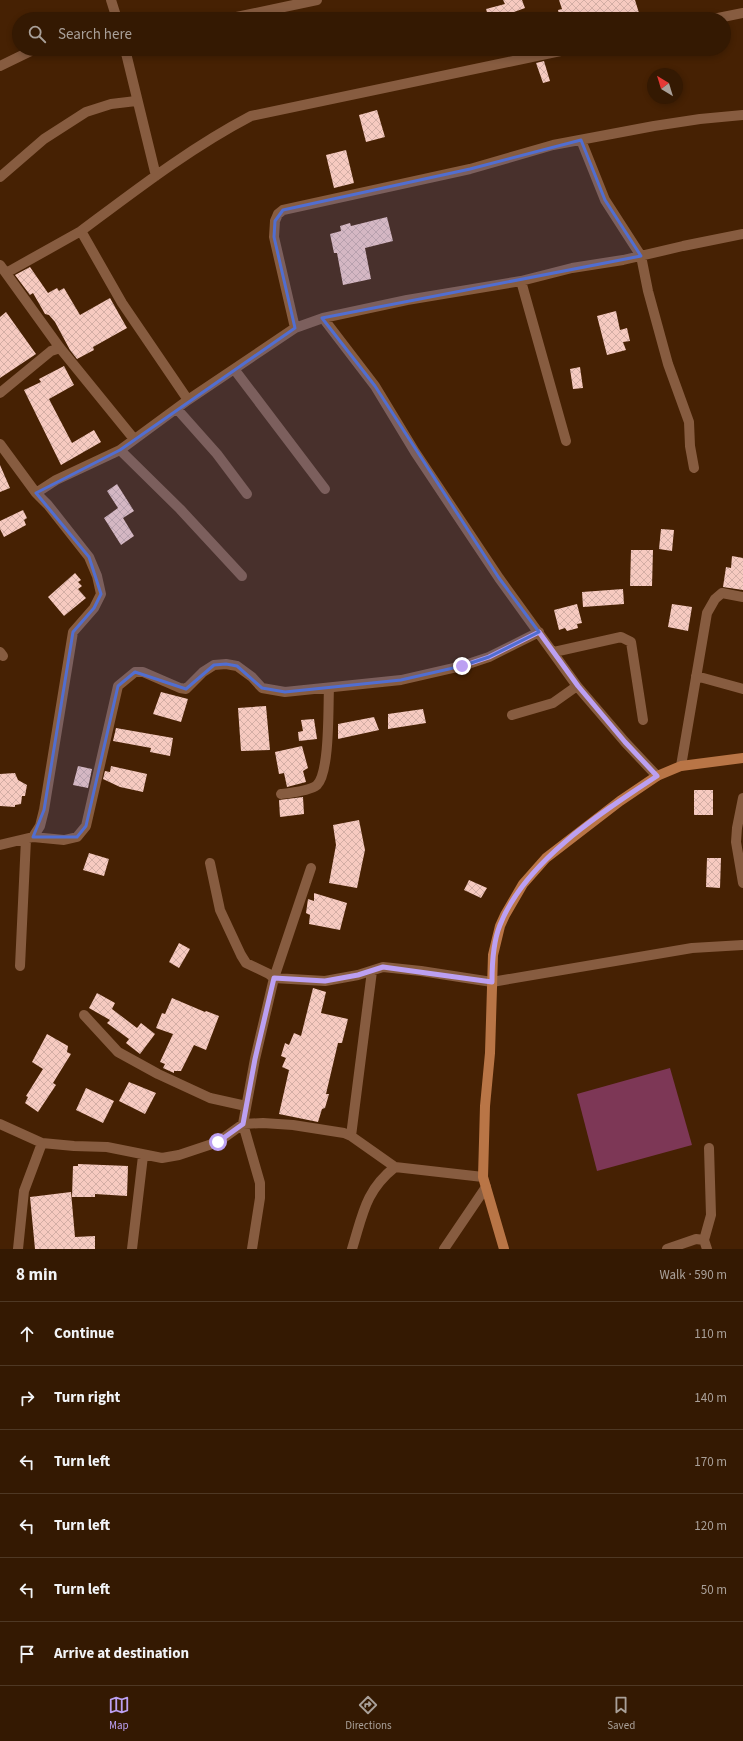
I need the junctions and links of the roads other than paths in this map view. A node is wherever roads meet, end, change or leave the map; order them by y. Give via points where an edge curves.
1 (111, 0) edge
2 (317, 0) edge
3 (115, 12) edge
4 (261, 12) edge
5 (743, 13) edge
6 (731, 15) edge
7 (21, 56) edge
8 (126, 56) edge
9 (537, 56) edge
10 (0, 66) edge
11 (136, 101) junction
12 (743, 115) edge
13 (581, 140) junction
14 (156, 176) junction
15 (0, 177) edge
16 (81, 231) junction
17 (743, 234) edge
18 (641, 256) junction
19 (0, 264) edge
20 (6, 273) junction
21 (521, 281) junction
22 (323, 318) junction
23 (295, 328) junction
24 (60, 348) junction
25 (234, 369) junction
26 (0, 393) edge
27 (188, 400) junction
28 (177, 409) junction
29 (134, 439) junction
30 (566, 441) dead end
31 (0, 444) edge
32 (120, 450) junction
33 (694, 468) dead end
34 (326, 489) dead end
35 (36, 493) junction
36 (247, 494) dead end
37 (242, 576) dead end
38 (743, 597) edge
39 (539, 632) junction
40 (554, 652) junction
41 (696, 676) junction
42 (578, 686) junction
43 (329, 688) junction
44 (743, 689) edge
45 (512, 715) dead end
46 (643, 720) dead end
47 (743, 758) edge
48 (681, 766) junction
49 (657, 776) junction
50 (281, 794) dead end
51 (743, 798) edge
52 (29, 838) junction
53 (0, 845) edge
54 (210, 863) dead end
55 (311, 868) dead end
56 (743, 883) edge
57 (743, 945) edge
58 (20, 966) dead end
59 (372, 971) junction
60 (274, 978) junction
61 (492, 982) junction
62 (84, 1015) dead end
63 (246, 1106) junction
64 (0, 1124) edge
65 (243, 1124) junction
66 (351, 1136) junction
67 (42, 1143) junction
68 (709, 1148) dead end
69 (143, 1156) junction
70 (395, 1167) junction
71 (485, 1182) junction
72 (706, 1244) edge
73 (18, 1249) edge
74 (132, 1249) edge
75 (252, 1249) edge
76 (352, 1249) edge
77 (444, 1249) edge
78 (504, 1249) edge
79 (667, 1249) edge

1 - 3 street
2 - 4 street
5 - 6 street
7 - 10 street
8 - 11 street
9 - 14 street via 251,116 212,138
11 - 14 street
11 - 15 street via 111,104 86,112 44,139
12 - 13 street via 700,119
13 - 18 street via 605,200
13 - 23 street via 553,145 470,169 283,210 275,221 274,237
14 - 16 street
16 - 20 street
16 - 27 street via 122,303
17 - 18 street
18 - 21 street via 572,268
18 - 33 street via 668,364 689,422
19 - 20 street
20 - 24 street
21 - 22 street via 429,295
21 - 30 street
22 - 23 street
22 - 39 street via 375,386 415,452 499,578
23 - 25 street
24 - 26 street via 51,351
24 - 29 street
25 - 27 street
25 - 34 street
27 - 28 street
28 - 29 street
28 - 36 street via 217,454
29 - 32 street
31 - 35 street
32 - 35 street via 56,480
32 - 37 street via 180,509
35 - 52 street via 89,557 97,576 100,594 94,608 73,632 44,810 40,826
38 - 41 street via 722,594 710,605
39 - 40 street
39 - 43 street via 489,657 462,666 401,680
40 - 42 street
40 - 46 street via 620,637 631,642
41 - 44 street
41 - 48 street
42 - 45 street via 552,703
42 - 49 street
43 - 50 street via 327,742 322,776 316,785 298,792
43 - 52 street via 285,692 262,688 237,666 226,664 214,665 186,689 143,672 135,672 118,686 86,826 77,837 64,840
47 - 48 street
48 - 49 street
49 - 61 street via 620,800 546,858 523,884 500,926 493,955
51 - 56 street via 736,842
52 - 53 street
52 - 58 street
54 - 60 street via 220,910 241,955 246,962
55 - 60 street
57 - 61 street via 692,948
59 - 60 street via 325,981
59 - 61 street via 383,967
59 - 66 street
60 - 63 street
61 - 71 street via 490,1053 485,1106
62 - 63 street via 118,1052 210,1098
63 - 65 street
64 - 67 street
65 - 66 street via 293,1125
65 - 69 street via 218,1142 179,1155 162,1158
65 - 75 street via 260,1182
66 - 70 street
67 - 69 street via 107,1147
67 - 73 street via 24,1190
68 - 72 street via 711,1215
69 - 74 street
70 - 71 street
70 - 76 street via 374,1188 364,1209
71 - 77 street
71 - 78 street
72 - 79 street via 696,1238

